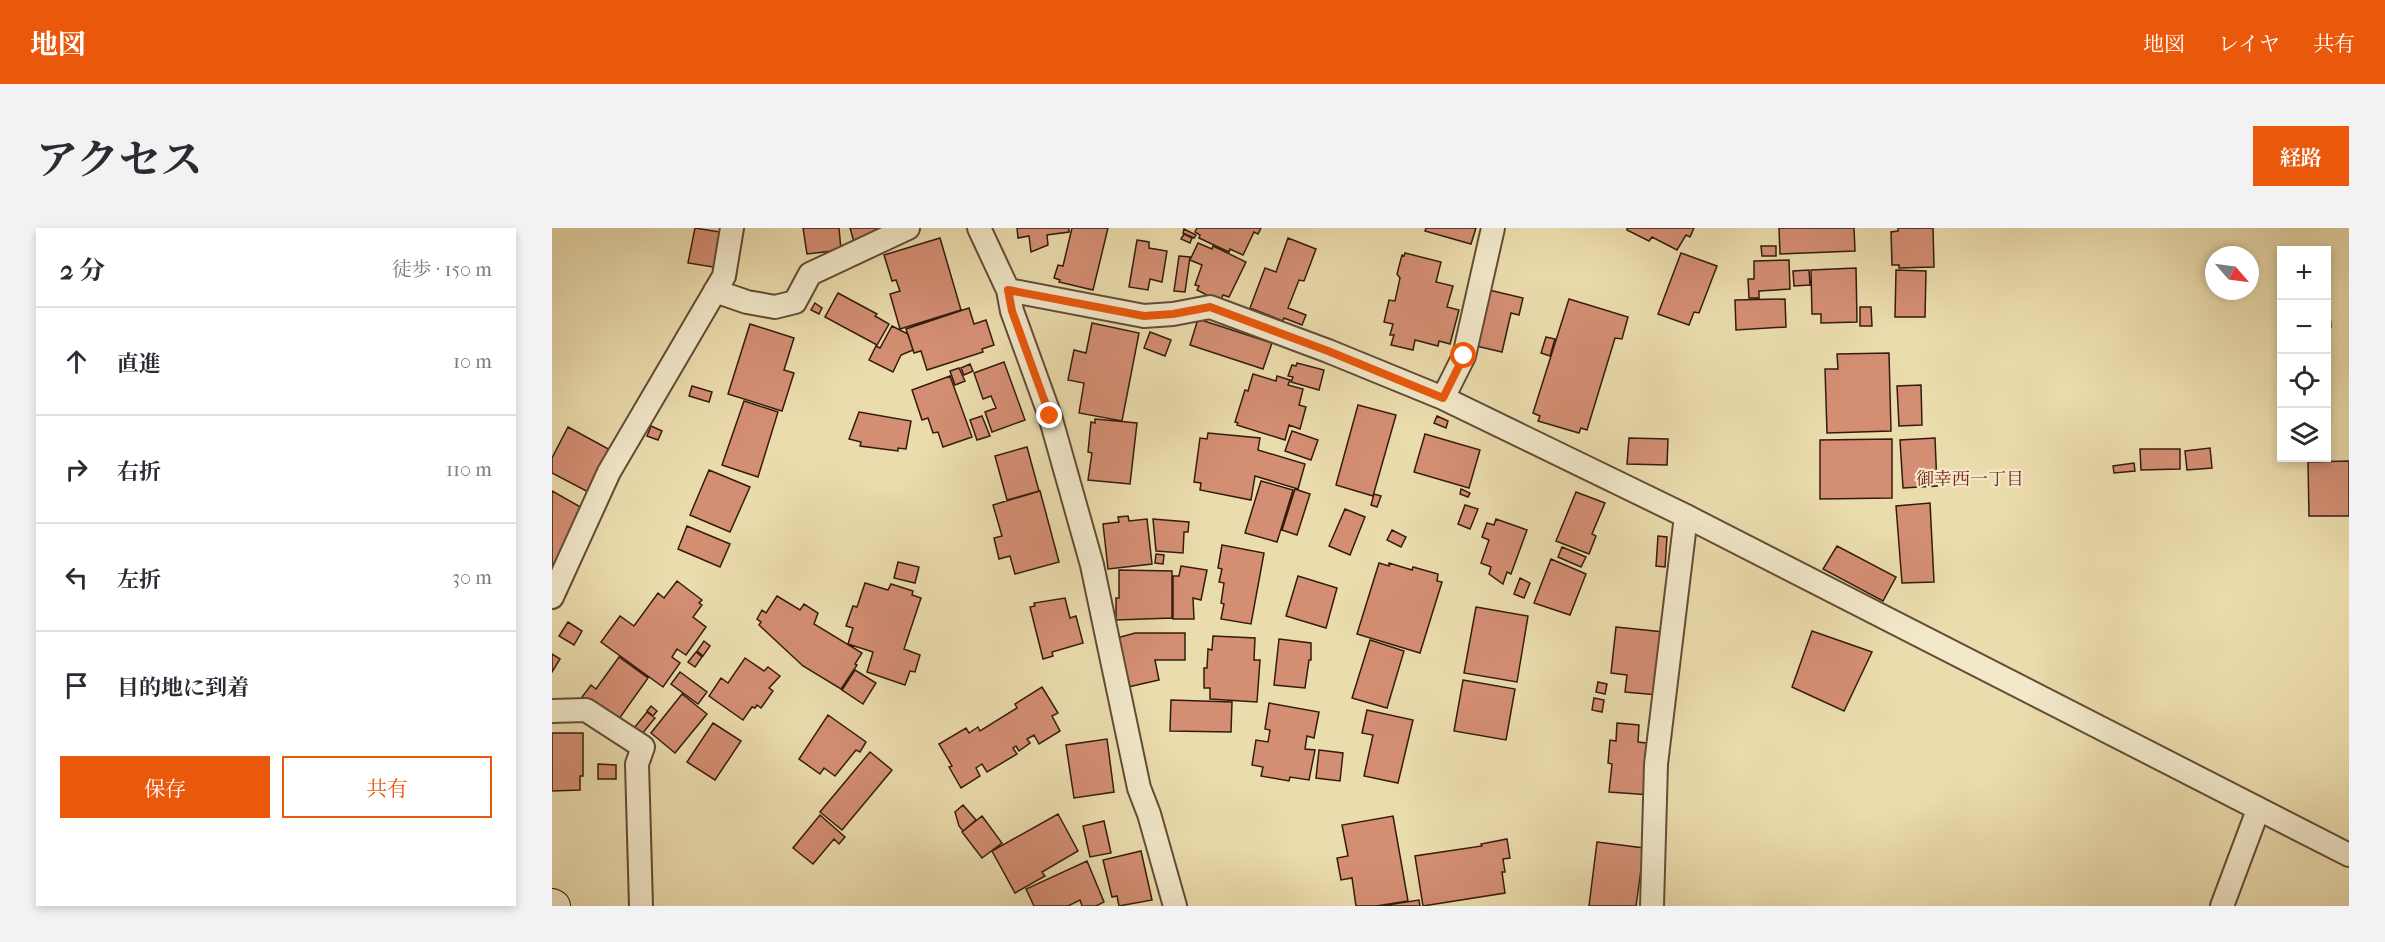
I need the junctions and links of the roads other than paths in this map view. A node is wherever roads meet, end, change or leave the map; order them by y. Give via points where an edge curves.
1 (732, 228) edge
2 (908, 228) edge
3 (979, 228) edge
4 (1493, 228) edge
5 (1008, 290) junction
6 (715, 291) junction
7 (1443, 398) junction
8 (1686, 516) junction
9 (552, 597) edge
10 (552, 711) edge
11 (2258, 810) junction
12 (2349, 855) edge
13 (641, 906) edge
14 (1175, 906) edge
15 (1652, 906) edge
16 (2222, 906) edge

1 - 6 street via 724,276
2 - 6 street via 810,274 795,302 776,307
3 - 5 street
4 - 7 street via 1464,356
5 - 7 street via 1144,316 1210,307
5 - 14 street via 1050,416 1092,565 1139,788
6 - 9 street via 609,472
7 - 8 street
8 - 11 street
8 - 15 street via 1656,764
10 - 13 street via 586,710 643,747 637,764
11 - 12 street
11 - 16 street

